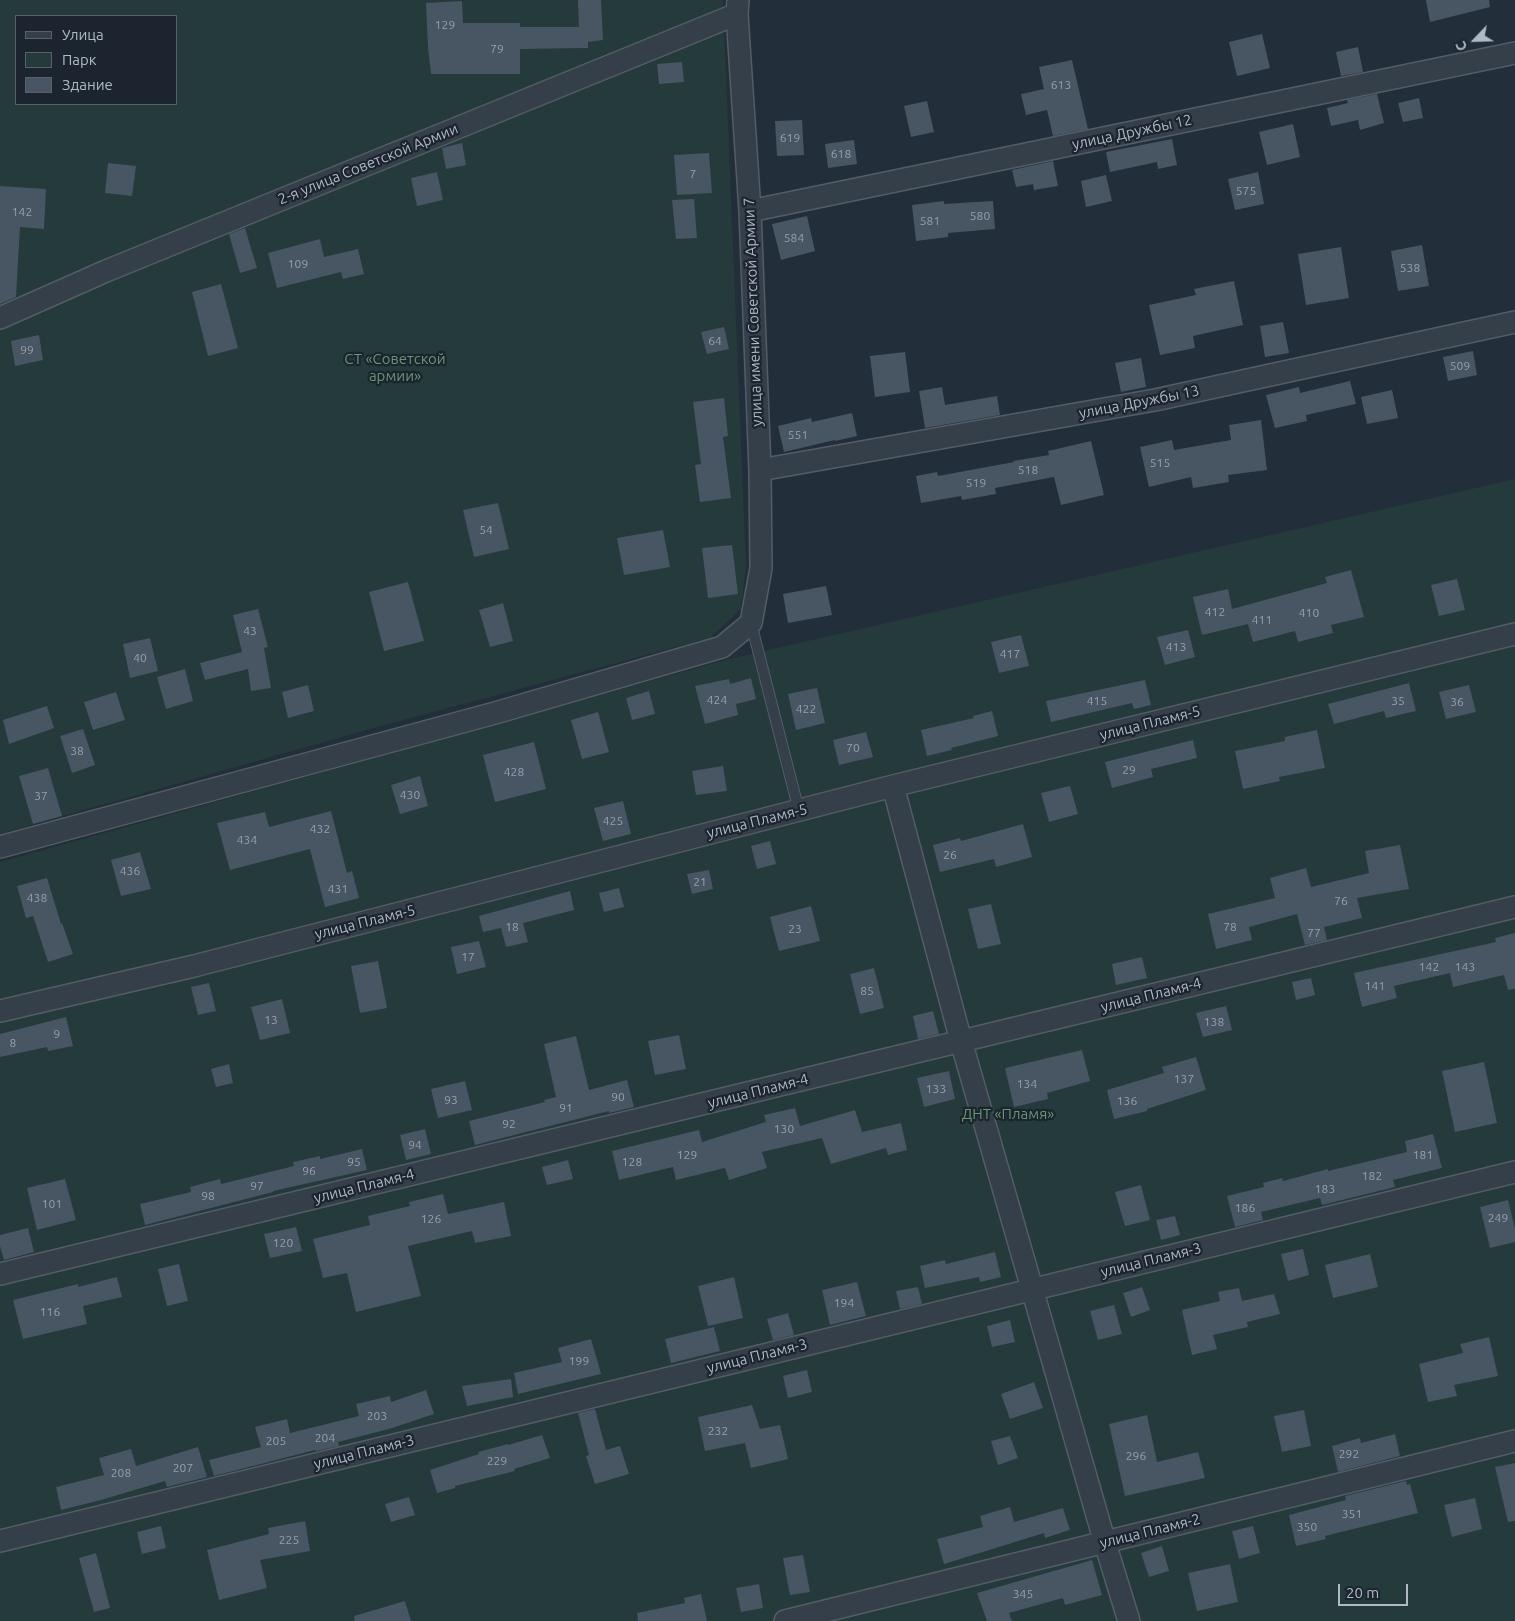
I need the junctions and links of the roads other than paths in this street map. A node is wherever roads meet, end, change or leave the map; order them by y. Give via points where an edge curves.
1 (738, 7) edge
2 (1515, 53) edge
3 (750, 212) junction
4 (0, 318) edge
5 (1515, 322) edge
6 (760, 470) junction
7 (751, 623) junction
8 (1515, 634) edge
9 (893, 786) junction
10 (799, 811) junction
11 (0, 847) edge
12 (1515, 907) edge
13 (0, 1011) edge
14 (961, 1041) junction
15 (1515, 1172) edge
16 (0, 1274) edge
17 (1033, 1289) junction
18 (1515, 1442) edge
19 (0, 1541) edge
20 (1105, 1543) junction
21 (785, 1621) edge
22 (1129, 1621) edge

1 - 3 street, улица имени Советской Армии 7
1 - 4 street, 2-я улица Советской Армии
2 - 3 street, улица Дружбы 12
3 - 6 street, улица имени Советской Армии 7
5 - 6 street, улица Дружбы 13 via 1156,400
6 - 7 street, улица имени Советской Армии 7 via 761,568
7 - 10 lane
7 - 11 street via 722,647
8 - 9 street, улица Пламя-5
9 - 10 street, улица Пламя-5
9 - 14 street
10 - 13 street, улица Пламя-5 via 194,966
12 - 14 street, улица Пламя-4
14 - 16 street, улица Пламя-4
14 - 17 street
15 - 17 street, улица Пламя-3
17 - 19 street, улица Пламя-3
17 - 20 street
18 - 20 street, улица Пламя-2
20 - 21 street, улица Пламя-2
20 - 22 street

